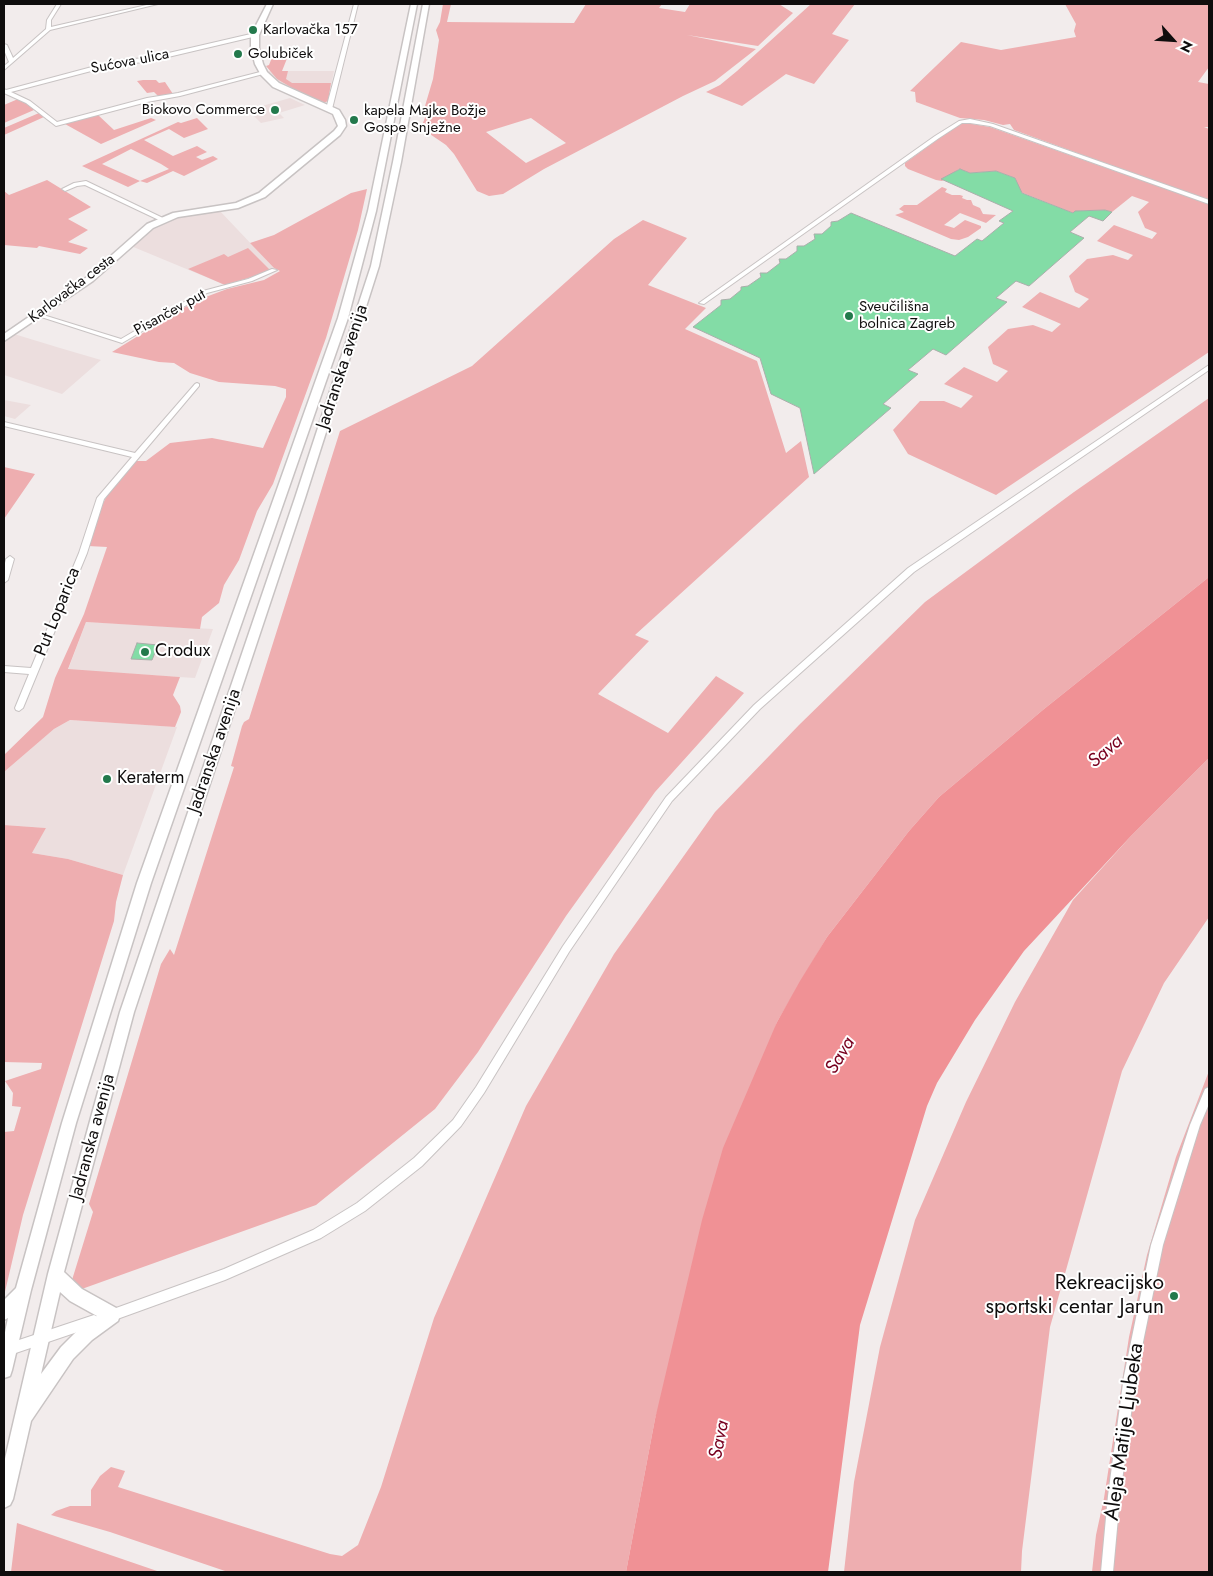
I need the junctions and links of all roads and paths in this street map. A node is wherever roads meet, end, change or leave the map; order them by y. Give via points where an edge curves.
1 (59, 4) edge
2 (156, 4) edge
3 (270, 4) edge
4 (356, 4) edge
5 (414, 4) edge
6 (426, 4) edge
7 (48, 29) junction
8 (255, 35) junction
9 (4, 45) edge
10 (12, 62) junction
11 (4, 69) edge
12 (264, 74) junction
13 (5, 92) edge
14 (329, 109) junction
15 (65, 189) dead end
16 (1209, 202) edge
17 (162, 220) junction
18 (274, 270) dead end
19 (702, 304) dead end
20 (38, 315) junction
21 (4, 338) edge
22 (1209, 367) edge
23 (198, 384) dead end
24 (4, 424) edge
25 (137, 456) junction
26 (10, 559) dead end
27 (4, 580) edge
28 (4, 669) edge
29 (34, 671) junction
30 (19, 708) dead end
31 (1209, 1092) edge
32 (56, 1274) junction
33 (23, 1290) junction
34 (4, 1312) edge
35 (112, 1315) junction
36 (40, 1341) junction
37 (5, 1348) edge
38 (4, 1370) edge
39 (19, 1427) junction
40 (5, 1492) edge
41 (1107, 1572) edge

1 - 7 street via 49,20
2 - 7 street
3 - 8 main road
4 - 14 street
5 - 33 main road, Jadranska avenija via 372,211 343,318 138,901 69,1123
6 - 32 main road, Jadranska avenija via 375,266 127,1012
7 - 10 street
8 - 12 main road via 256,55
8 - 13 street, Sućova ulica via 147,60 118,62
9 - 10 street
10 - 11 street
12 - 13 street via 56,124 28,102
12 - 14 main road via 276,85
14 - 17 main road, Karlovačka cesta via 336,112 341,120 338,133 262,195 238,205
15 - 17 street via 86,184
16 - 19 street via 991,125 962,122
17 - 20 main road, Karlovačka cesta via 140,234 90,279
18 - 20 street, Pisančev put via 205,292 122,341
20 - 21 main road, Karlovačka cesta
22 - 35 street via 912,570 757,707 670,799 566,949 476,1097 457,1123 411,1168 361,1207 317,1234 225,1274
23 - 25 street
24 - 25 street
25 - 29 street, Put Loparica via 101,498 83,553
26 - 27 street
28 - 29 street, Put Loparica
29 - 30 street
31 - 41 street, Aleja Matije Ljubeka via 1156,1245 1130,1376
32 - 35 main road via 76,1295
32 - 36 main road, Jadranska avenija
33 - 34 main road
33 - 37 main road, Jadranska avenija
35 - 36 street
35 - 39 main road via 67,1353 46,1380
36 - 37 street
36 - 39 main road, Jadranska avenija
37 - 38 main road, Jadranska avenija
39 - 40 main road, Jadranska avenija

